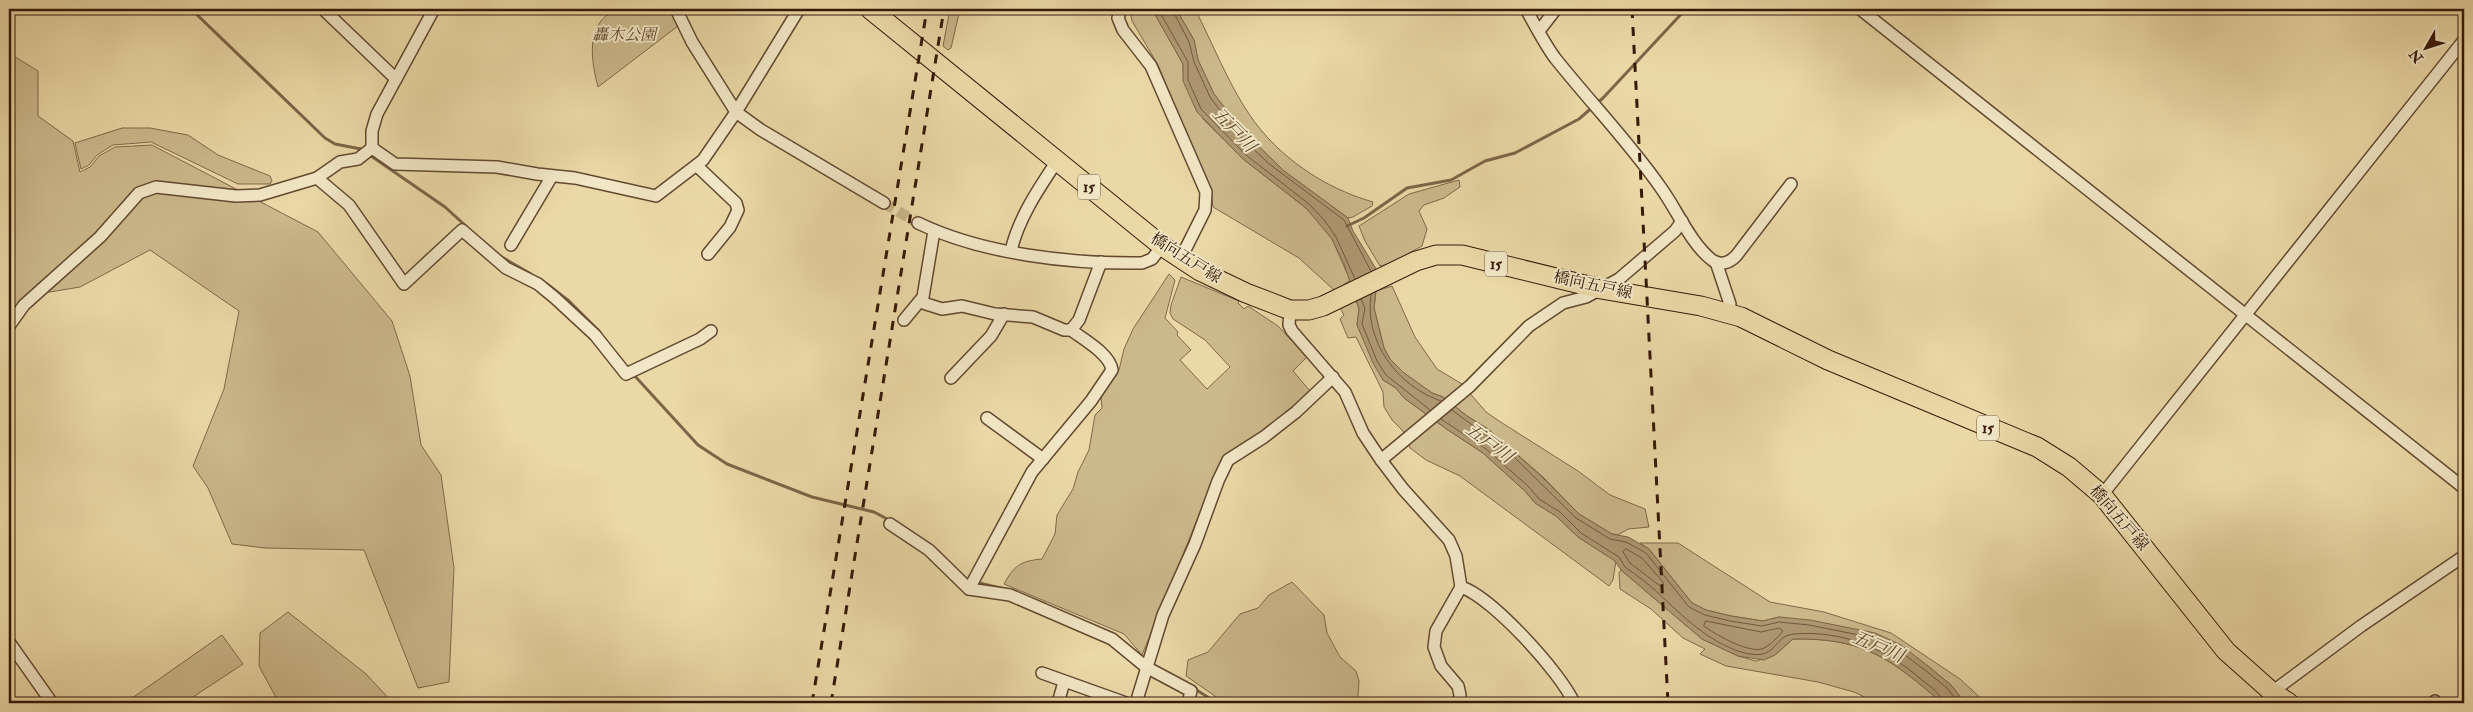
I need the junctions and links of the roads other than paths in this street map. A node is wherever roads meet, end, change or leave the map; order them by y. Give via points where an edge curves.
1 (323, 9) edge
2 (434, 9) edge
3 (676, 9) edge
4 (799, 9) edge
5 (870, 9) edge
6 (1121, 9) edge
7 (1526, 9) edge
8 (1556, 9) edge
9 (1860, 9) edge
10 (1538, 31) junction
11 (2464, 40) edge
12 (396, 79) junction
13 (736, 112) junction
14 (372, 148) junction
15 (1057, 161) junction
16 (697, 166) junction
17 (552, 176) junction
18 (318, 178) junction
19 (1791, 184) dead end
20 (884, 203) tunnel mouth
21 (1682, 221) junction
22 (918, 223) tunnel mouth
23 (934, 231) junction
24 (511, 245) dead end
25 (1162, 246) junction
26 (1011, 251) junction
27 (708, 254) dead end
28 (1180, 258) junction
29 (1101, 262) junction
30 (1716, 262) junction
31 (1601, 289) junction
32 (920, 302) junction
33 (1290, 310) junction
34 (1727, 312) junction
35 (1004, 314) junction
36 (2246, 315) junction
37 (904, 320) dead end
38 (9, 326) edge
39 (1071, 330) junction
40 (711, 331) dead end
41 (1333, 377) junction
42 (951, 378) dead end
43 (987, 418) dead end
44 (1042, 459) junction
45 (1381, 460) junction
46 (2464, 488) edge
47 (2102, 495) junction
48 (890, 524) dead end
49 (2464, 556) edge
50 (1461, 587) junction
51 (969, 588) junction
52 (9, 642) edge
53 (1146, 667) junction
54 (1042, 673) dead end
55 (1064, 682) junction
56 (2272, 692) junction
57 (52, 703) edge
58 (1058, 703) edge
59 (1126, 703) edge
60 (1136, 703) edge
61 (1188, 703) edge
62 (1458, 703) edge
63 (1574, 703) edge
64 (2289, 703) edge

1 - 12 street
2 - 12 street
3 - 13 street via 692,42
4 - 13 street
5 - 15 main road, 橋向五戸線 / 15
6 - 28 street via 1118,18 1151,66 1206,192 1205,210
7 - 10 street
8 - 10 street
9 - 36 street
10 - 21 street via 1554,56 1619,132
11 - 36 street
12 - 14 street via 377,114
13 - 16 street
13 - 20 street
14 - 17 street via 396,164 498,167
14 - 18 street via 358,159 340,162
15 - 25 main road, 橋向五戸線 / 15
15 - 26 street via 1037,191
16 - 17 street via 656,196
16 - 27 street via 736,203 738,210 730,227
17 - 24 street
18 - 38 street via 260,195 236,196 156,187 139,193 100,238 24,306
18 - 40 street via 349,205 404,284 462,230 506,268 538,284 562,304 595,335 626,374
19 - 30 street via 1736,256 1730,261
21 - 30 street
21 - 31 street via 1675,231 1619,279
22 - 23 street
23 - 26 street
23 - 32 street
25 - 28 main road, 橋向五戸線 / 15
25 - 29 street via 1152,259 1142,263
26 - 29 street
28 - 33 main road, 橋向五戸線 / 15 via 1246,293
29 - 39 street via 1079,320
30 - 34 street via 1730,304
31 - 33 main road, 橋向五戸線 / 15 via 1462,255 1436,255 1416,261 1334,302 1309,310
31 - 34 main road, 橋向五戸線 / 15
31 - 45 street via 1563,303 1529,326 1470,386
32 - 35 street via 942,310 962,306
32 - 37 street
33 - 41 street via 1292,331
34 - 47 main road, 橋向五戸線 / 15 via 1761,325 1828,360 2037,447 2069,467
35 - 39 street via 1033,317
35 - 42 street via 991,336
36 - 46 street
36 - 47 street
39 - 44 street via 1106,358 1112,370 1091,401
41 - 45 street via 1345,392 1363,433
41 - 53 street via 1296,412 1228,460 1163,615
43 - 44 street
44 - 51 street via 1019,494
45 - 50 street via 1449,540 1456,556
47 - 56 main road, 橋向五戸線 / 15 via 2209,632
48 - 51 street via 929,550
49 - 56 street
50 - 62 street via 1436,631 1434,647 1441,666 1458,686
50 - 63 street via 1486,601 1535,650
51 - 53 street via 1010,595 1112,639
52 - 57 street
53 - 60 street
53 - 61 street via 1191,691
54 - 55 street
55 - 58 street
55 - 59 street
56 - 64 main road, 橋向五戸線 / 15

